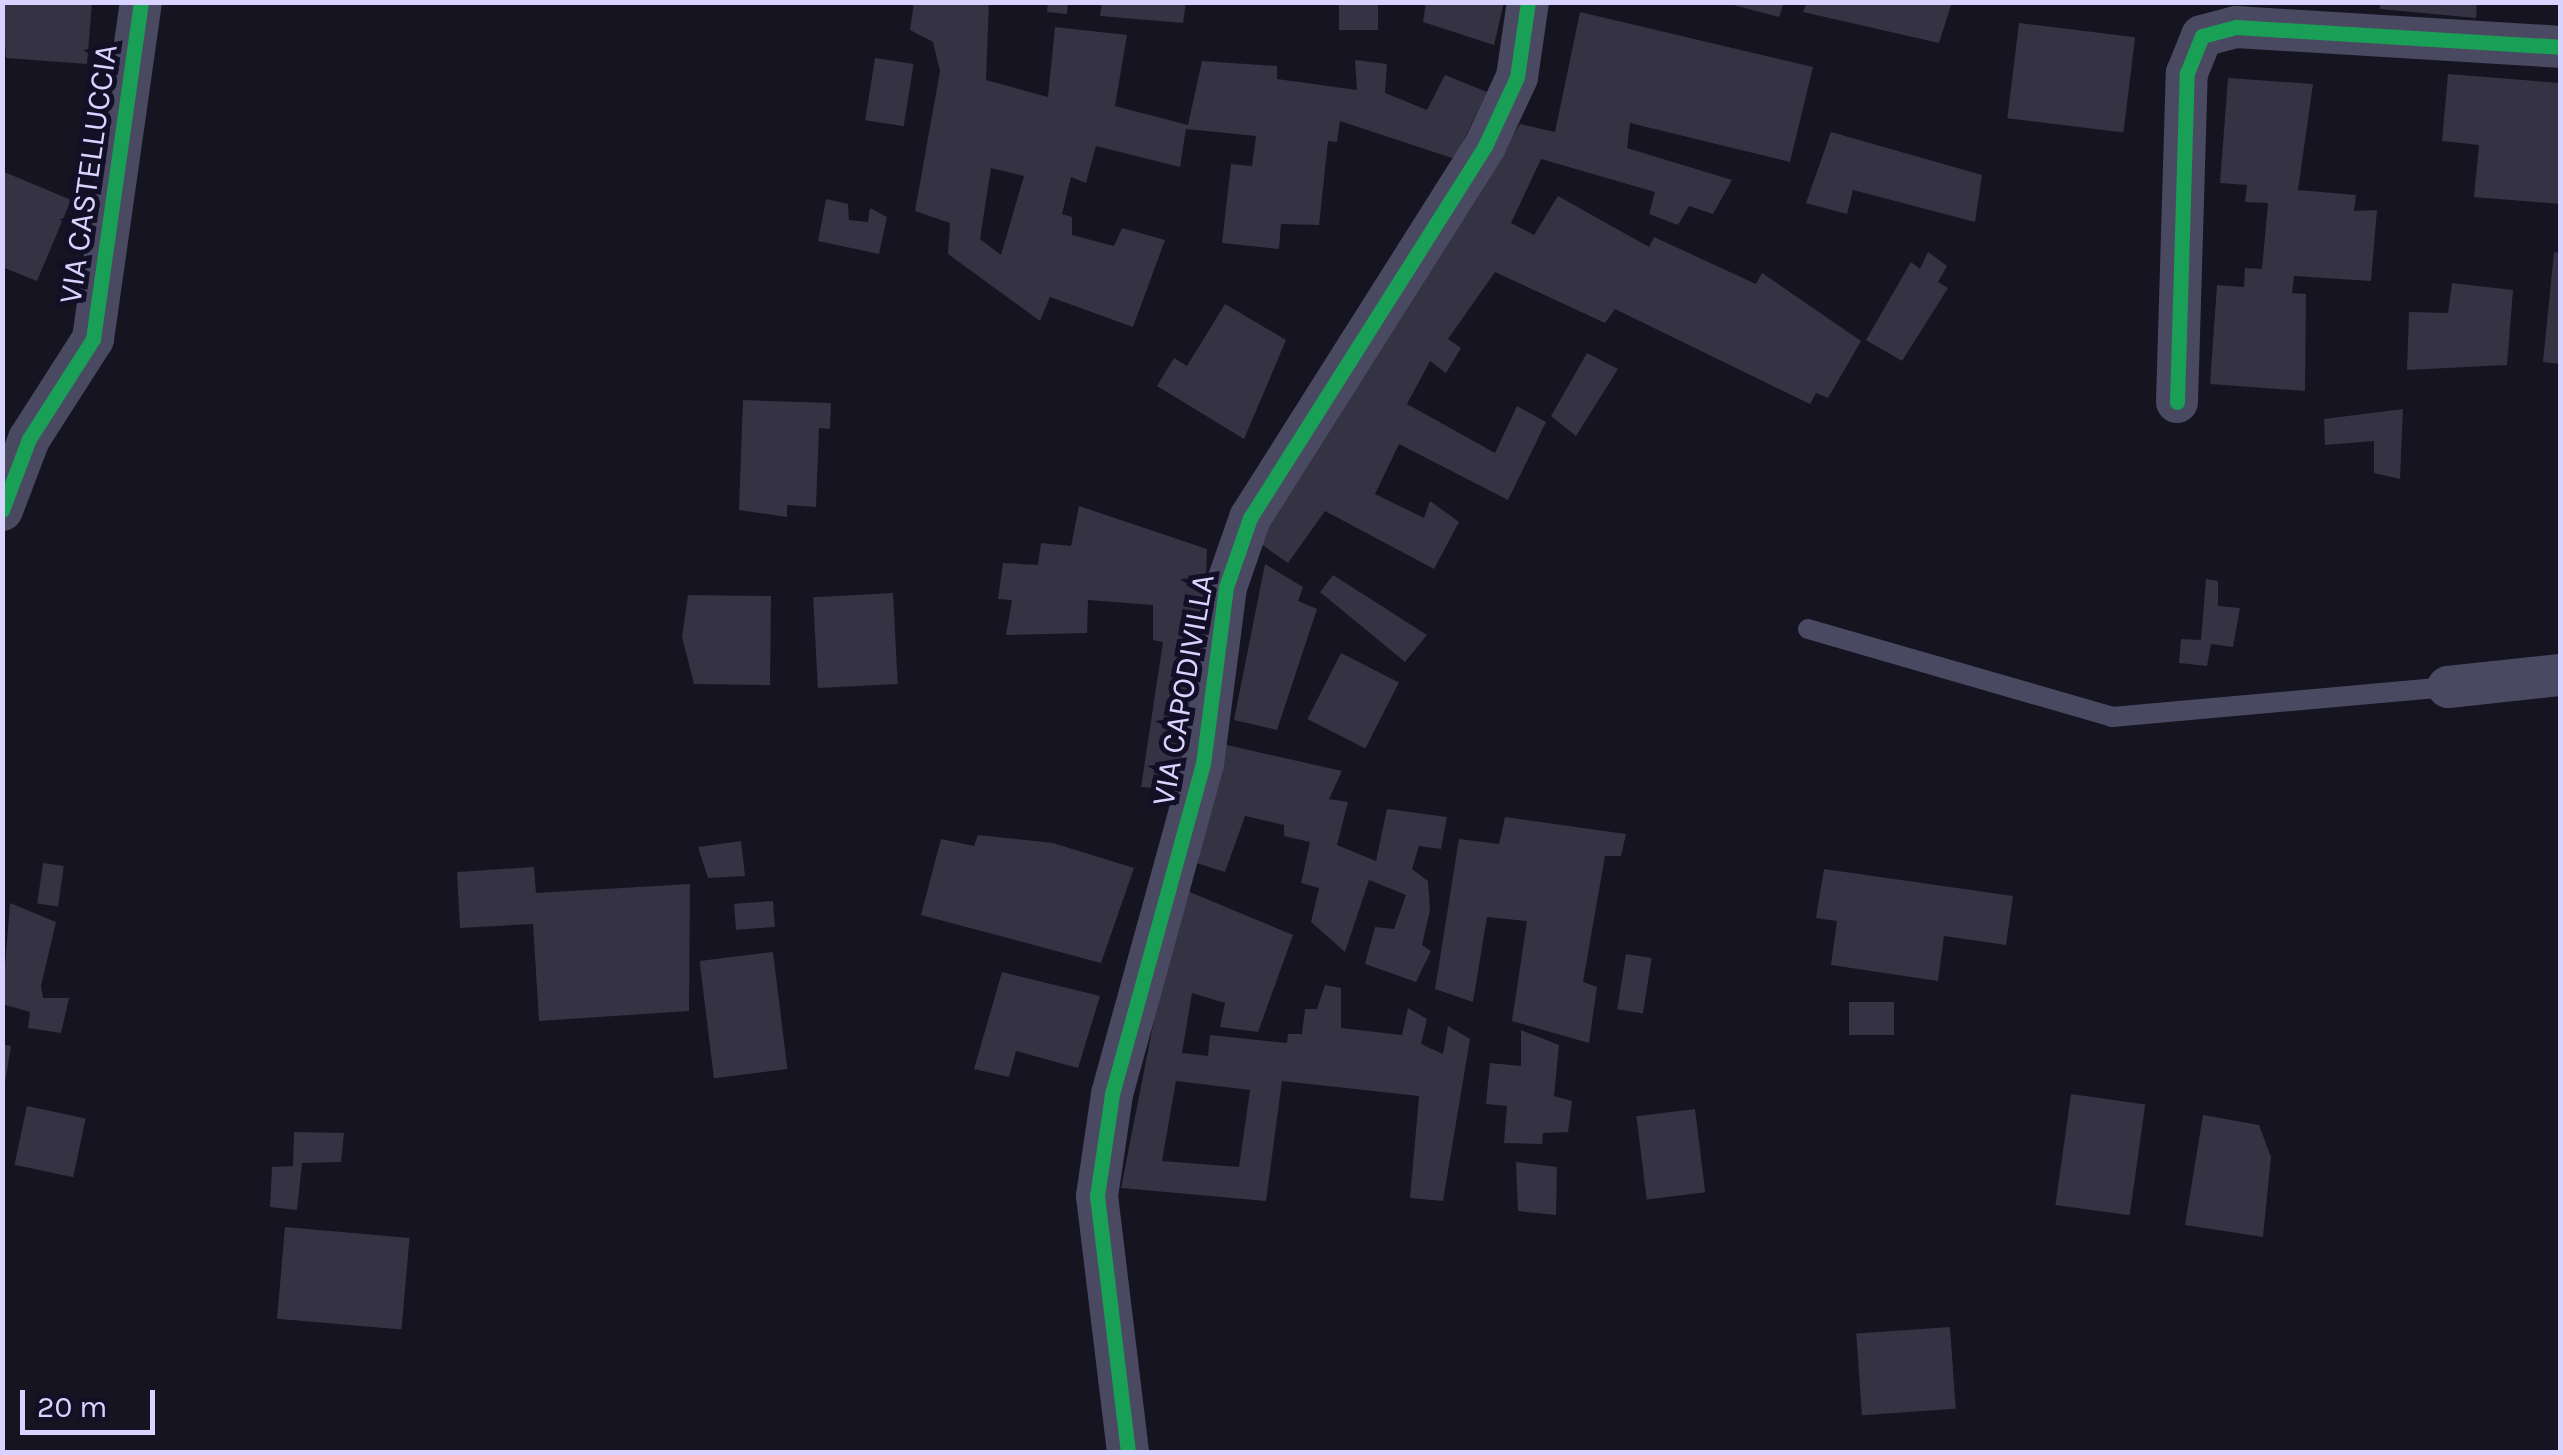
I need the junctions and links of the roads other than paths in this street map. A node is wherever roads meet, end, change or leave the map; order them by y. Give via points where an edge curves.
1 (141, 2) edge
2 (1528, 2) edge
3 (2560, 47) edge
4 (2176, 402) dead end
5 (2, 510) edge
6 (1808, 629) dead end
7 (2560, 674) edge
8 (2448, 687) joint
9 (1128, 1452) edge

1 - 5 street, VIA CASTELLUCCIA via 93,339 29,439
2 - 9 street, VIA CAPODIVILLA via 1517,77 1485,146 1250,518 1226,587 1203,764 1112,1094 1098,1196
3 - 4 street via 2236,27 2202,36 2187,73
6 - 8 lane via 2112,717
7 - 8 street

